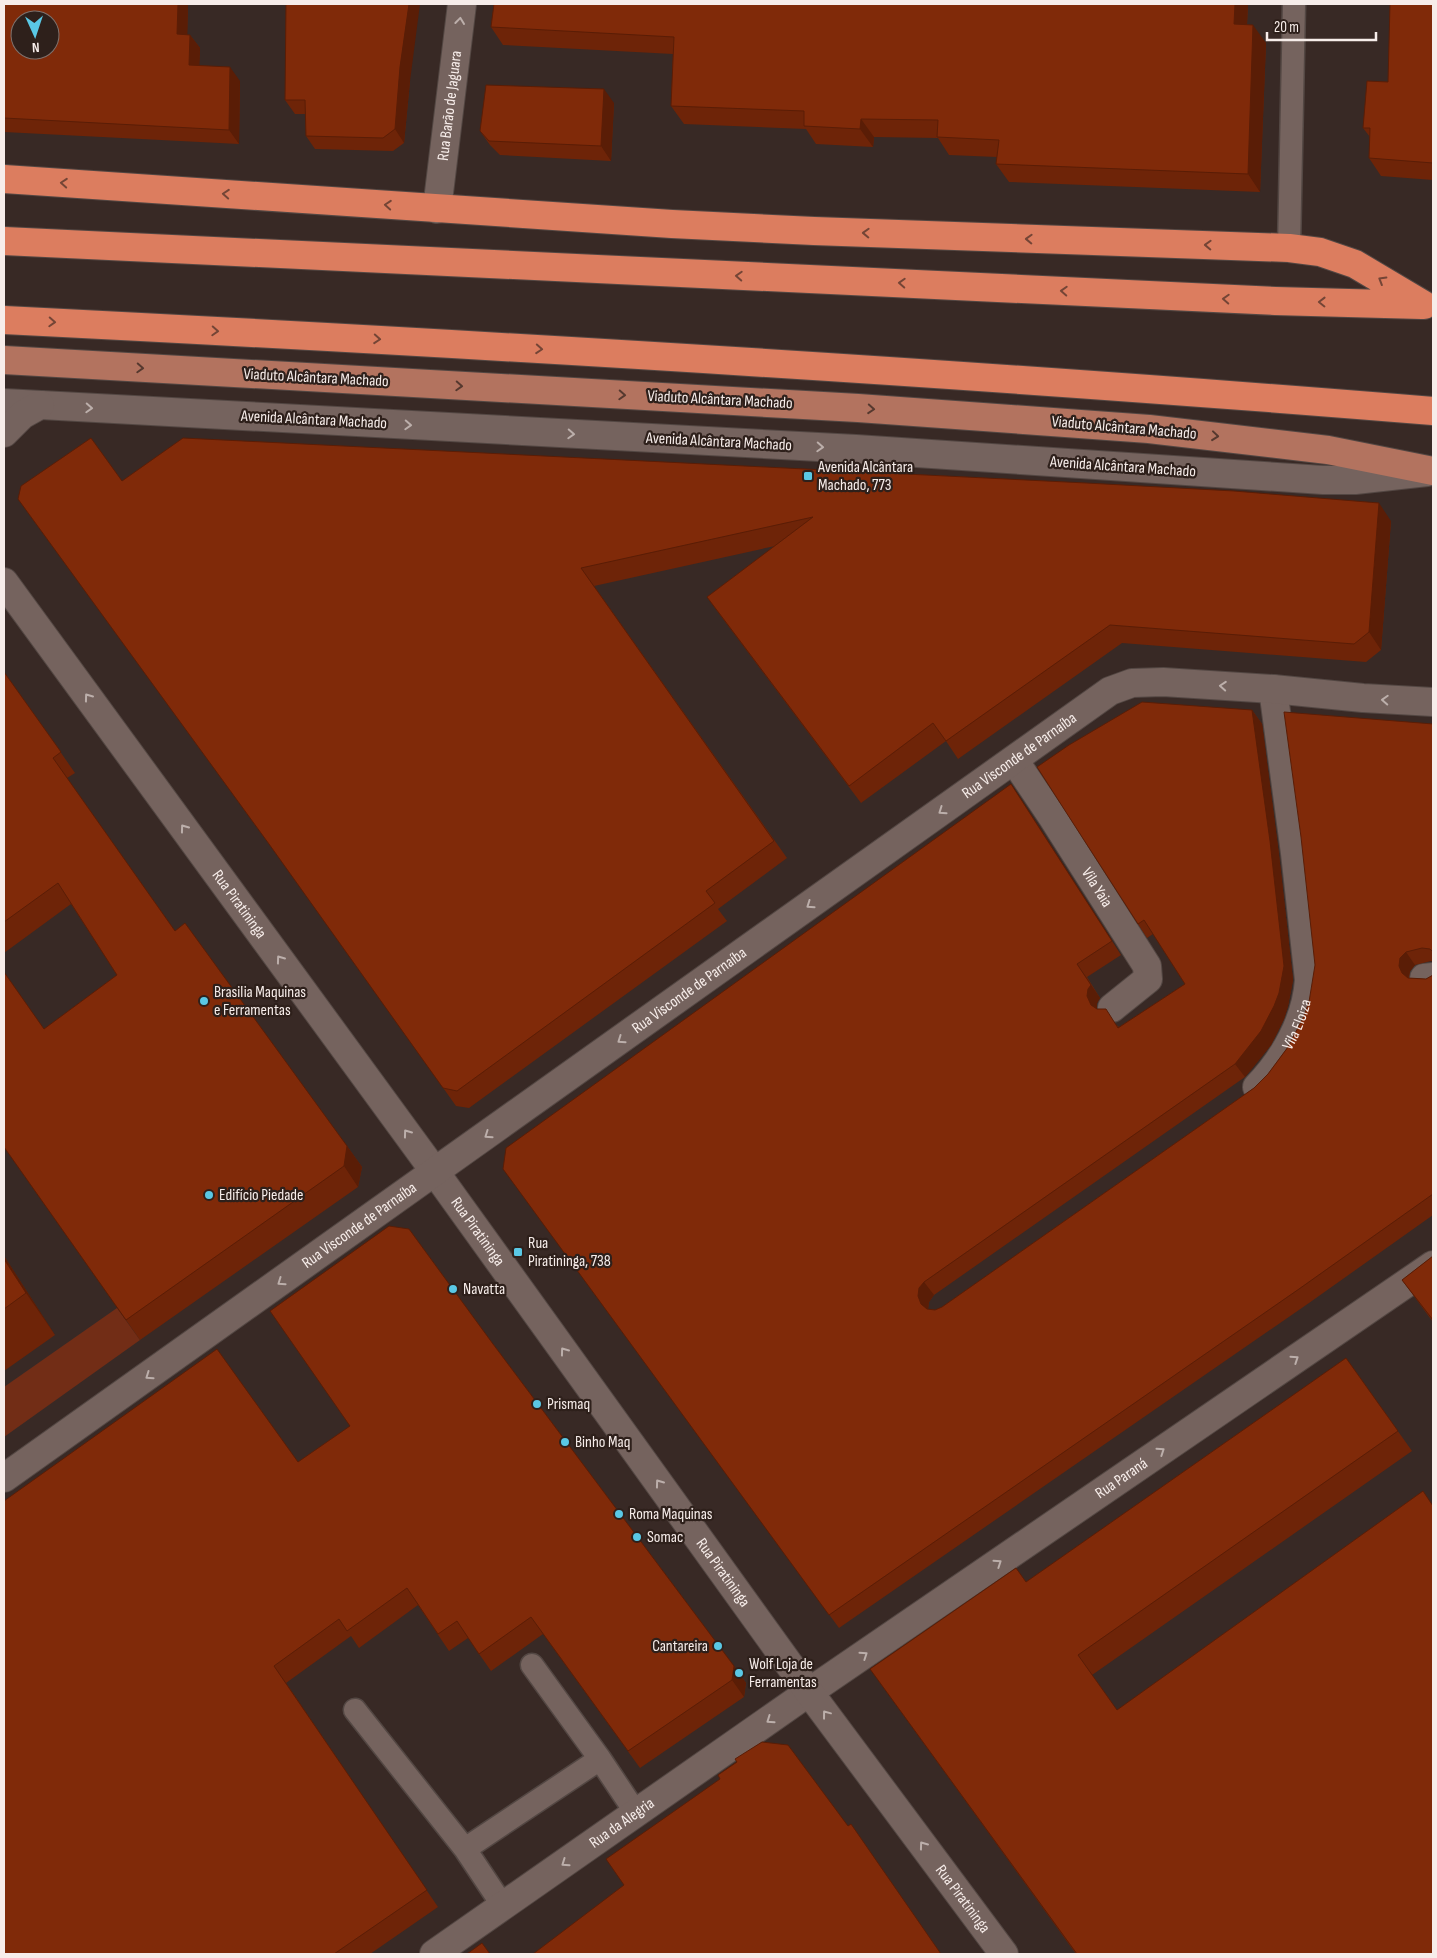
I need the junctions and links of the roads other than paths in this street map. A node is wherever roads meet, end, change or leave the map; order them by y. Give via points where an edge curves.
1 (462, 4) edge
2 (1294, 4) edge
3 (4, 179) edge
4 (437, 208) junction
5 (4, 241) edge
6 (1289, 248) junction
7 (1428, 305) edge
8 (4, 320) edge
9 (4, 360) edge
10 (4, 403) edge
11 (40, 405) junction
12 (1433, 411) edge
13 (4, 433) edge
14 (1433, 472) edge
15 (4, 582) edge
16 (1273, 689) junction
17 (1433, 702) edge
18 (1014, 760) junction
19 (1112, 1008) dead end
20 (1239, 1100) edge
21 (435, 1172) junction
22 (1433, 1264) edge
23 (4, 1478) edge
24 (532, 1665) dead end
25 (810, 1692) junction
26 (355, 1710) dead end
27 (600, 1759) junction
28 (636, 1813) junction
29 (465, 1849) junction
30 (503, 1906) junction
31 (434, 1954) edge
32 (1004, 1954) edge

4 -> 1 street, Rua Barão de Jaguara
2 - 6 lane
4 -> 3 highway
6 -> 4 highway via 805,231
7 -> 5 highway via 1275,301
7 -> 6 highway via 1354,264 1320,252
8 -> 12 highway via 327,336 1079,383
9 -> 14 main road, Viaduto Alcântara Machado via 848,407 1149,429 1328,450
10 - 11 street, Avenida Alcântara Machado
11 - 13 street via 22,415
11 -> 14 street, Avenida Alcântara Machado via 856,449 1323,480
21 -> 15 street, Rua Piratininga
17 -> 16 street, Rua Visconde de Parnaíba
16 -> 18 street, Rua Visconde de Parnaíba via 1163,682 1132,684 1110,691
16 - 20 street, Vila Eloiza via 1296,863 1308,994 1298,1027 1272,1072
18 - 19 street, Vila Yaia via 1147,966 1148,979
18 -> 21 street, Rua Visconde de Parnaíba
21 -> 23 street, Rua Visconde de Parnaíba
25 -> 21 street, Rua Piratininga
25 -> 22 street, Rua Paraná
24 - 27 lane
25 -> 28 street, Rua da Alegria
32 -> 25 street, Rua Piratininga
26 - 29 lane
27 - 28 lane
27 - 29 lane
28 -> 30 street, Rua da Alegria
29 - 30 lane
30 - 31 street, Rua da Alegria

